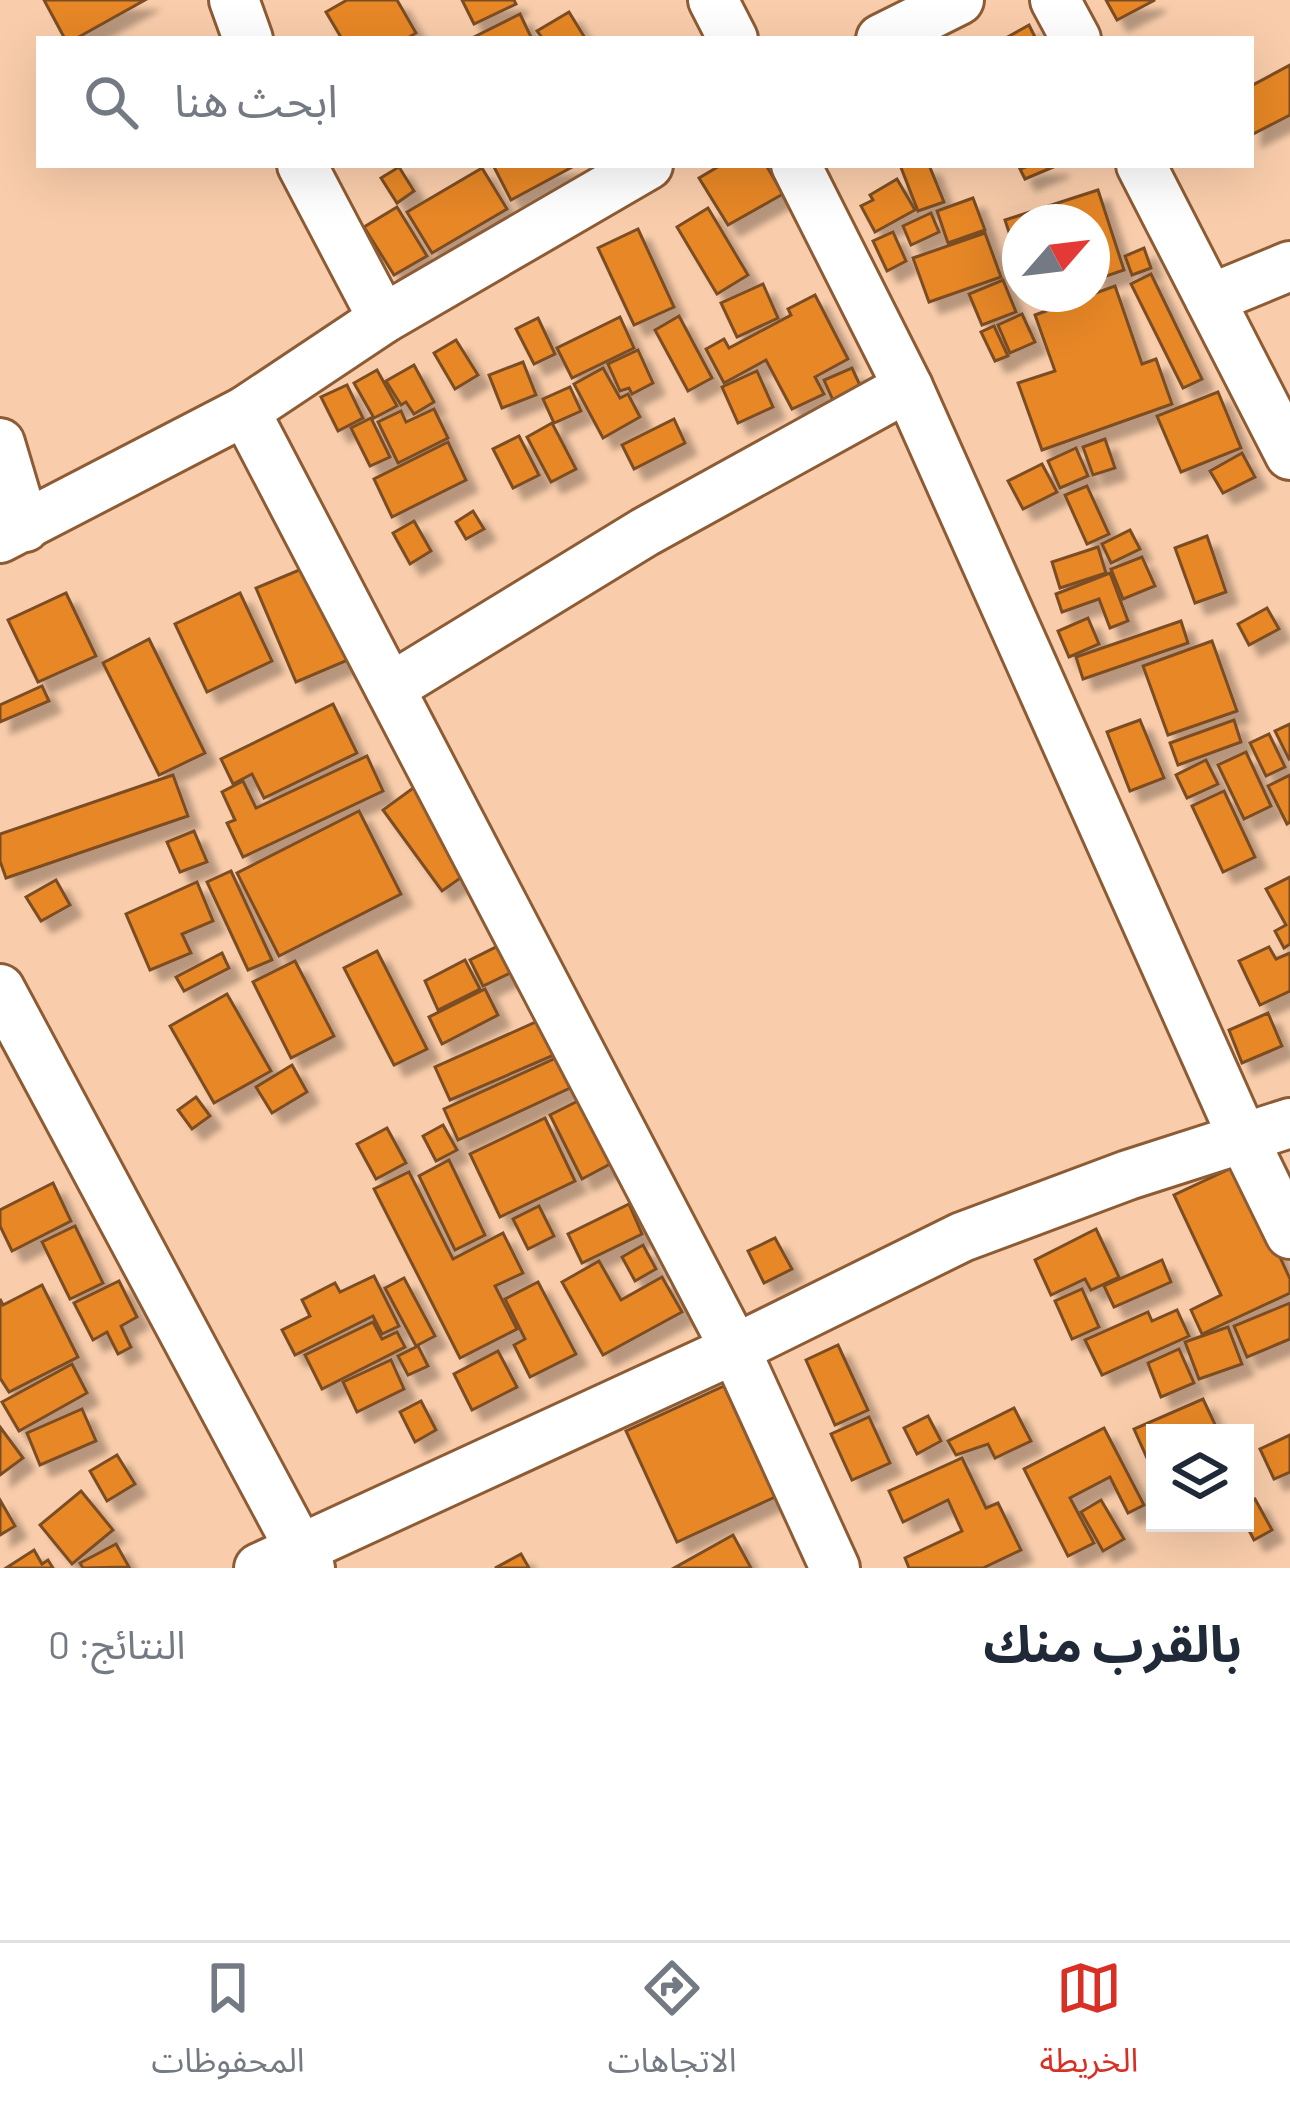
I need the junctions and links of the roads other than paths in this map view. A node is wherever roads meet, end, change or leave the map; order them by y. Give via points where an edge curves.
1 (234, 0) edge
2 (713, 0) edge
3 (959, 0) edge
4 (1055, 0) edge
5 (247, 36) edge
6 (731, 36) edge
7 (887, 36) edge
8 (1074, 36) edge
9 (304, 168) edge
10 (643, 168) edge
11 (798, 168) edge
12 (1143, 168) edge
13 (1290, 266) edge
14 (1210, 299) junction
15 (383, 320) junction
16 (908, 387) junction
17 (245, 411) junction
18 (0, 443) edge
19 (1290, 455) edge
20 (12, 532) edge
21 (390, 688) junction
22 (0, 989) edge
23 (1290, 1123) edge
24 (1243, 1138) junction
25 (1290, 1234) edge
26 (735, 1349) junction
27 (289, 1562) edge
28 (835, 1568) edge

1 - 5 street
2 - 6 street
3 - 7 street
4 - 8 street
9 - 15 street
10 - 15 street
11 - 16 street
12 - 14 street
13 - 14 street
14 - 19 street
15 - 17 street
16 - 21 street via 645,532
16 - 24 street
17 - 20 street
17 - 21 street
18 - 20 street
21 - 26 street
22 - 27 street
23 - 24 street
24 - 25 street
24 - 26 street via 962,1238
26 - 27 street
26 - 28 street

